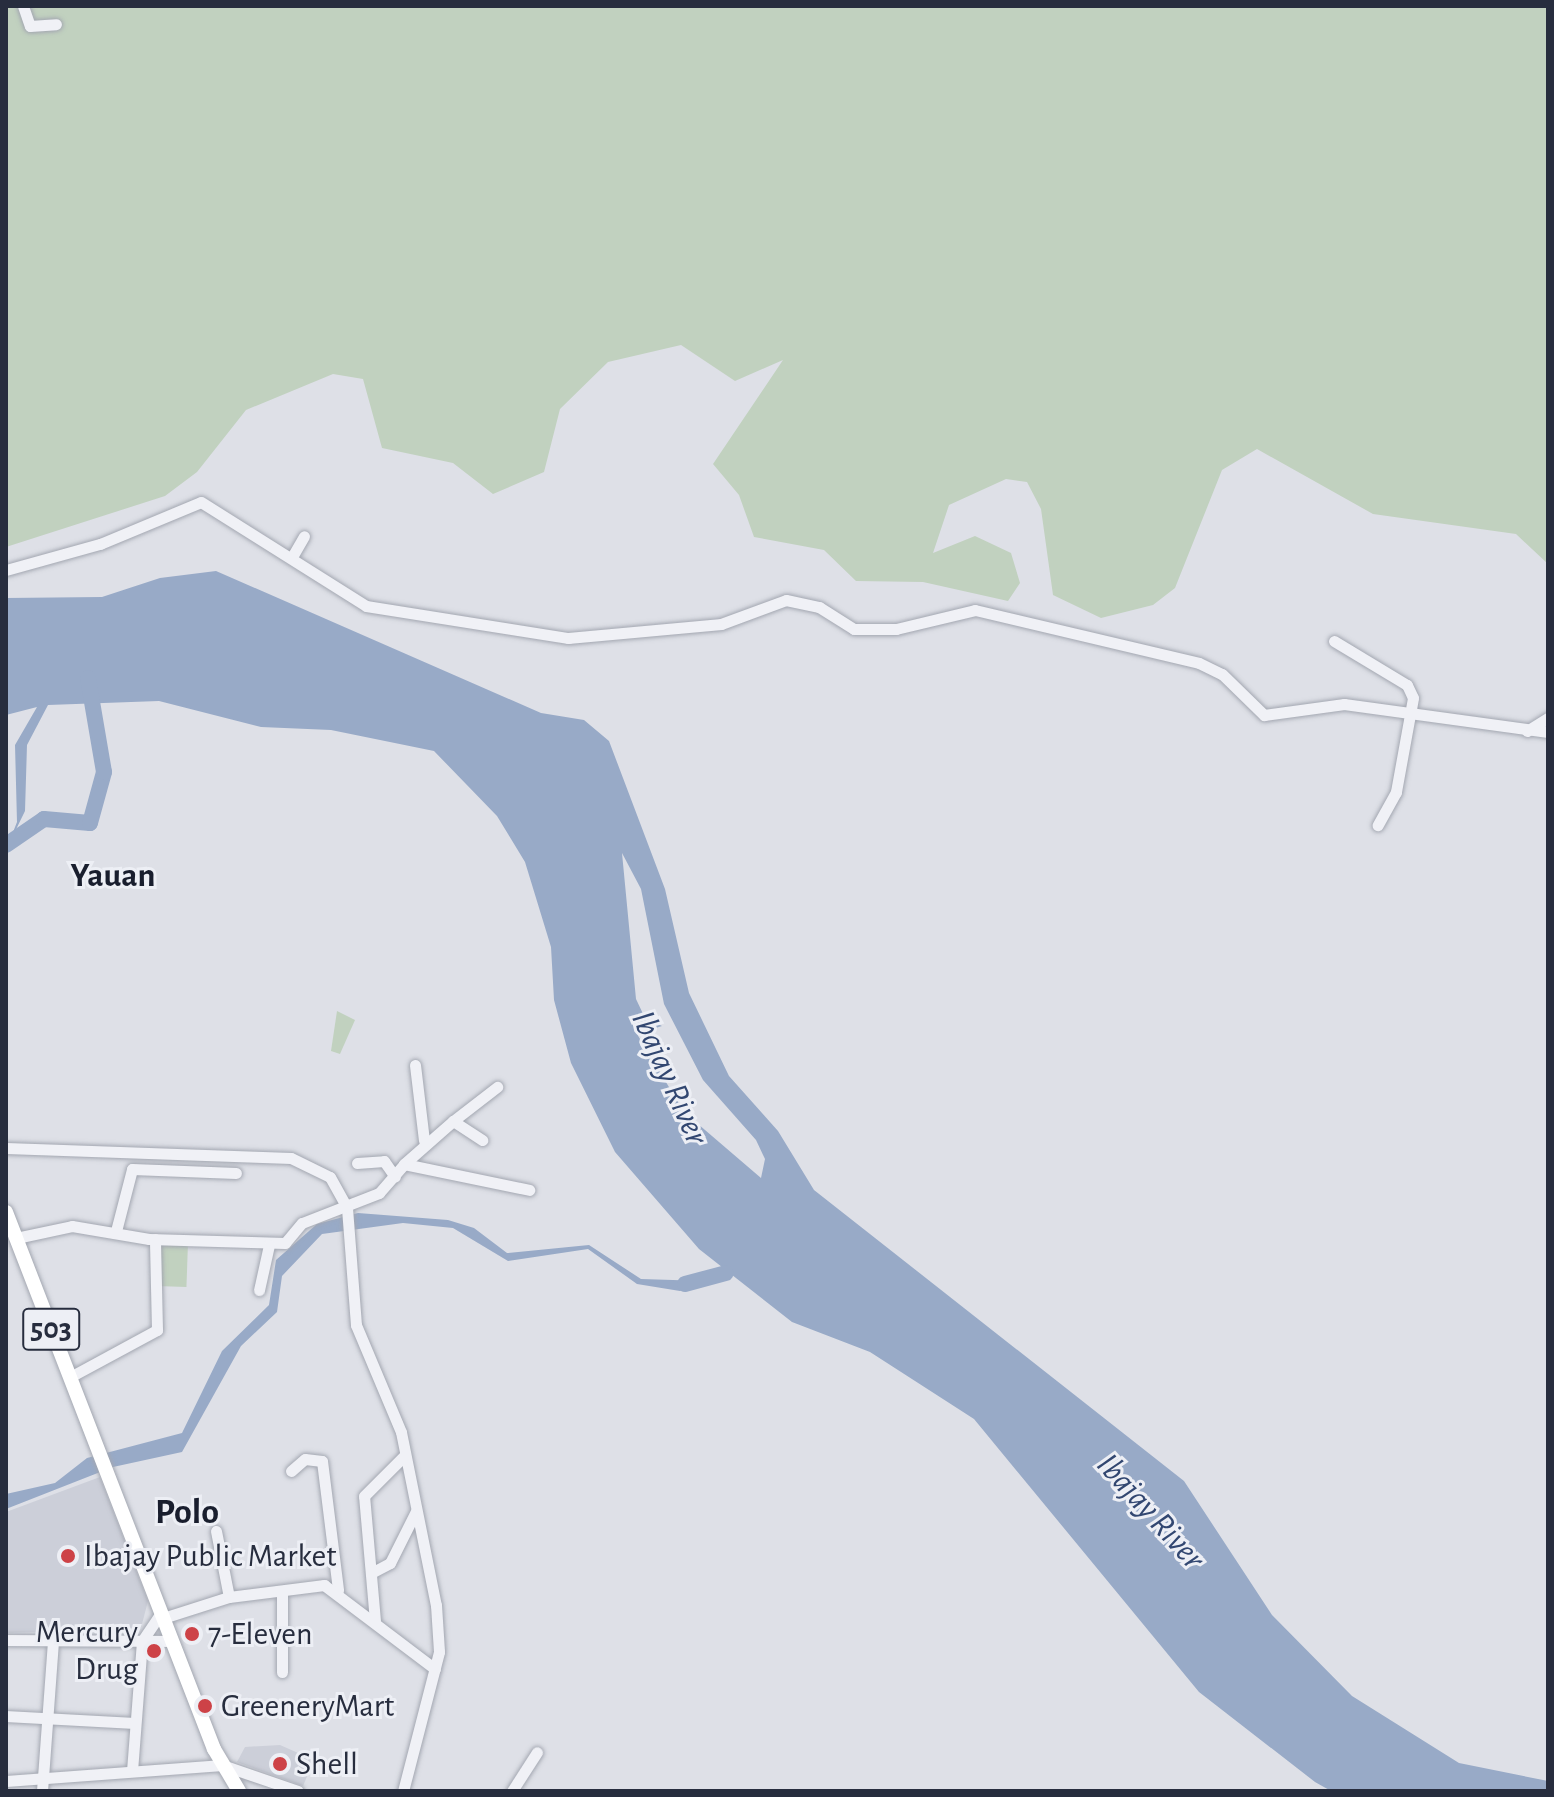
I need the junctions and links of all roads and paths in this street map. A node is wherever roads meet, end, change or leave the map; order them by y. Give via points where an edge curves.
1 (23, 6) edge
2 (56, 24) dead end
3 (304, 536) dead end
4 (292, 557) junction
5 (6, 570) edge
6 (1334, 641) dead end
7 (1411, 711) junction
8 (1548, 718) edge
9 (1526, 731) junction
10 (1548, 732) edge
11 (1378, 825) dead end
12 (415, 1065) dead end
13 (497, 1087) dead end
14 (453, 1121) junction
15 (424, 1140) junction
16 (482, 1140) dead end
17 (6, 1148) edge
18 (357, 1163) dead end
19 (404, 1164) junction
20 (236, 1173) dead end
21 (395, 1177) junction
22 (529, 1190) dead end
23 (347, 1208) junction
24 (6, 1212) edge
25 (116, 1231) junction
26 (16, 1238) junction
27 (155, 1239) junction
28 (269, 1245) junction
29 (259, 1290) dead end
30 (70, 1377) junction
31 (405, 1455) junction
32 (291, 1471) dead end
33 (416, 1511) junction
34 (216, 1531) dead end
35 (373, 1572) junction
36 (338, 1590) junction
37 (282, 1591) junction
38 (229, 1597) junction
39 (162, 1616) junction
40 (375, 1621) junction
41 (6, 1640) edge
42 (53, 1640) junction
43 (142, 1641) junction
44 (172, 1641) junction
45 (435, 1669) junction
46 (282, 1672) dead end
47 (6, 1716) edge
48 (47, 1719) junction
49 (134, 1723) junction
50 (537, 1752) dead end
51 (222, 1765) junction
52 (132, 1771) junction
53 (43, 1778) junction
54 (6, 1781) edge
55 (42, 1791) edge
56 (239, 1791) edge
57 (298, 1791) edge
58 (403, 1791) edge
59 (512, 1791) edge

1 - 2 street via 30,26
3 - 4 street
4 - 5 street via 211,504 192,502 109,541
4 - 7 street via 366,606 568,638 721,624 786,600 819,607 854,629 896,629 975,610 1199,663 1222,674 1264,715 1344,704
6 - 7 street via 1407,685
7 - 9 street
7 - 11 street via 1396,792
8 - 9 street
9 - 10 street
12 - 15 street
13 - 14 street
14 - 15 street
14 - 16 street
15 - 19 street
17 - 23 street via 291,1158 330,1177
18 - 21 street via 384,1161
19 - 21 street
19 - 22 street
20 - 25 street via 132,1169
21 - 23 street
23 - 28 street via 302,1223 292,1241
23 - 31 street via 356,1325 384,1383
24 - 26 main road, 503
25 - 26 street via 72,1226
25 - 27 street
26 - 30 main road, 503
27 - 28 street
27 - 30 street via 157,1330
28 - 29 street
30 - 39 main road, 503
31 - 33 street
31 - 35 street via 364,1496 364,1548
32 - 36 street via 305,1459 322,1461
33 - 35 street via 390,1563
33 - 45 street via 436,1605
34 - 38 street
35 - 40 street
36 - 37 street via 324,1585
36 - 40 street
37 - 38 street
37 - 46 street
38 - 39 street
39 - 43 street
39 - 44 main road, 503
40 - 45 street
41 - 42 street
42 - 43 street
42 - 48 street
43 - 44 street
43 - 49 street
44 - 51 main road, 503
45 - 58 street
47 - 48 street
48 - 49 street
48 - 53 street
49 - 52 street
50 - 59 street
51 - 52 street
51 - 56 main road, 503
51 - 57 street
52 - 53 street
53 - 54 street
53 - 55 street

